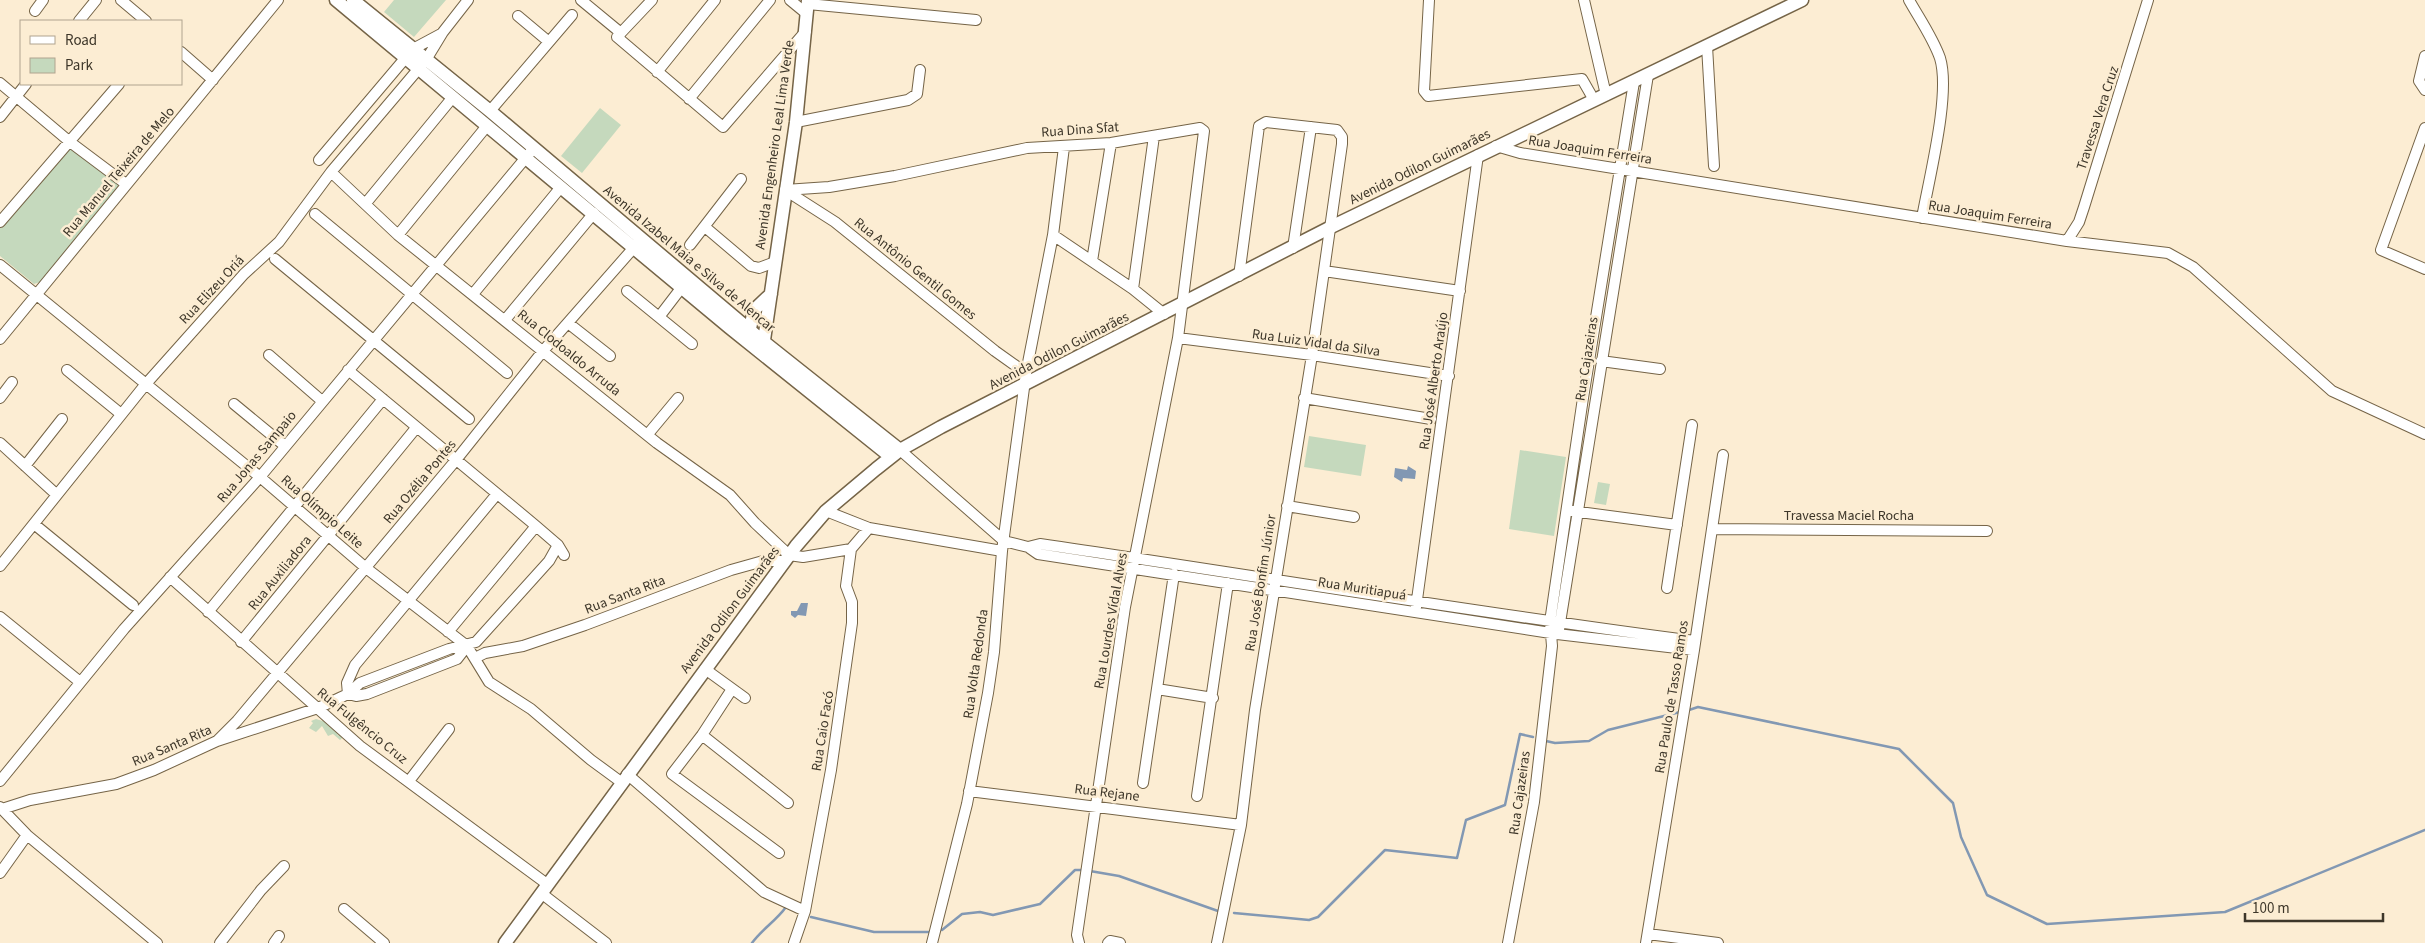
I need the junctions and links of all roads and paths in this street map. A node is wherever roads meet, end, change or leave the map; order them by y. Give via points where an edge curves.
1 (43, 0) edge
2 (96, 0) edge
3 (121, 0) edge
4 (278, 0) edge
5 (336, 0) edge
6 (353, 0) edge
7 (468, 0) edge
8 (581, 0) edge
9 (652, 0) edge
10 (715, 0) edge
11 (770, 0) edge
12 (790, 0) edge
13 (1429, 0) edge
14 (1584, 0) edge
15 (1802, 0) edge
16 (1909, 0) edge
17 (2148, 0) edge
18 (808, 6) edge
19 (35, 10) dead end
20 (572, 15) dead end
21 (518, 16) dead end
22 (80, 20) edge
23 (145, 20) edge
24 (976, 20) dead end
25 (806, 31) junction
26 (443, 32) junction
27 (621, 33) junction
28 (386, 35) junction
29 (549, 42) junction
30 (1707, 46) junction
31 (182, 53) edge
32 (409, 54) junction
33 (2425, 56) edge
34 (426, 60) junction
35 (418, 70) junction
36 (920, 70) dead end
37 (656, 72) junction
38 (1648, 75) junction
39 (212, 80) junction
40 (1634, 82) junction
41 (0, 83) edge
42 (25, 85) edge
43 (118, 85) edge
44 (2425, 90) edge
45 (16, 96) junction
46 (454, 97) junction
47 (1600, 97) junction
48 (689, 99) junction
49 (490, 111) junction
50 (0, 117) edge
51 (796, 122) junction
52 (349, 126) junction
53 (486, 127) junction
54 (1311, 127) junction
55 (2425, 128) edge
56 (362, 136) junction
57 (1154, 136) junction
58 (70, 142) junction
59 (1111, 143) junction
60 (1496, 146) junction
61 (1064, 147) junction
62 (529, 153) junction
63 (1478, 155) junction
64 (319, 160) dead end
65 (1714, 166) dead end
66 (1619, 168) junction
67 (1631, 170) junction
68 (331, 172) junction
69 (741, 180) dead end
70 (126, 184) junction
71 (561, 187) junction
72 (785, 190) junction
73 (586, 199) junction
74 (366, 203) junction
75 (594, 213) junction
76 (314, 214) dead end
77 (1922, 218) junction
78 (0, 222) edge
79 (705, 226) junction
80 (1331, 227) junction
81 (398, 236) junction
82 (1053, 236) junction
83 (2067, 241) junction
84 (638, 243) junction
85 (690, 245) dead end
86 (1293, 248) junction
87 (275, 259) dead end
88 (1092, 261) junction
89 (775, 262) junction
90 (434, 264) junction
91 (0, 265) edge
92 (2425, 269) edge
93 (1324, 271) junction
94 (1239, 276) junction
95 (682, 287) junction
96 (1133, 289) junction
97 (627, 291) dead end
98 (1460, 291) junction
99 (411, 293) junction
100 (473, 294) junction
101 (770, 294) junction
102 (36, 296) junction
103 (1182, 305) junction
104 (1164, 314) junction
105 (659, 317) junction
106 (506, 320) junction
107 (568, 322) junction
108 (749, 328) junction
109 (1178, 338) junction
110 (0, 339) edge
111 (372, 340) junction
112 (748, 342) junction
113 (692, 344) dead end
114 (763, 348) junction
115 (543, 350) junction
116 (269, 355) dead end
117 (1312, 355) junction
118 (610, 356) dead end
119 (1601, 361) junction
120 (1660, 369) dead end
121 (66, 370) dead end
122 (348, 370) junction
123 (508, 373) dead end
124 (1449, 376) junction
125 (1026, 379) junction
126 (12, 382) dead end
127 (145, 385) junction
128 (0, 398) edge
129 (678, 398) dead end
130 (1304, 398) junction
131 (384, 399) junction
132 (322, 401) junction
133 (234, 404) dead end
134 (121, 414) junction
135 (62, 419) dead end
136 (469, 419) dead end
137 (1431, 419) dead end
138 (1692, 425) dead end
139 (416, 428) junction
140 (648, 434) junction
141 (2425, 434) edge
142 (0, 443) edge
143 (285, 446) junction
144 (895, 453) junction
145 (1723, 455) dead end
146 (456, 460) junction
147 (25, 466) junction
148 (260, 477) junction
149 (57, 494) junction
150 (497, 494) junction
151 (294, 506) junction
152 (1287, 506) junction
153 (826, 510) junction
154 (1566, 510) junction
155 (1579, 511) junction
156 (1354, 517) dead end
157 (34, 524) junction
158 (1677, 525) junction
159 (536, 526) junction
160 (869, 528) junction
161 (1712, 529) junction
162 (1987, 531) dead end
163 (329, 536) junction
164 (558, 545) junction
165 (1003, 546) junction
166 (850, 549) junction
167 (564, 555) dead end
168 (787, 558) junction
169 (1134, 563) junction
170 (0, 566) edge
171 (366, 568) junction
172 (1174, 574) junction
173 (170, 577) junction
174 (1228, 583) junction
175 (1274, 585) junction
176 (1667, 588) dead end
177 (408, 602) junction
178 (134, 605) dead end
179 (1416, 607) junction
180 (208, 612) junction
181 (0, 617) edge
182 (1555, 628) junction
183 (448, 632) junction
184 (241, 642) junction
185 (467, 646) junction
186 (1695, 646) junction
187 (475, 658) junction
188 (704, 669) junction
189 (277, 674) junction
190 (80, 682) junction
191 (732, 689) junction
192 (1157, 689) junction
193 (348, 694) junction
194 (745, 698) dead end
195 (1213, 698) junction
196 (318, 708) junction
197 (449, 729) dead end
198 (702, 736) junction
199 (217, 741) junction
200 (624, 778) junction
201 (0, 781) edge
202 (408, 781) junction
203 (1143, 782) dead end
204 (969, 791) junction
205 (1197, 796) dead end
206 (788, 803) dead end
207 (1095, 805) junction
208 (1, 808) edge
209 (1241, 825) junction
210 (27, 835) junction
211 (779, 853) dead end
212 (284, 866) dead end
213 (0, 873) edge
214 (544, 889) junction
215 (344, 909) dead end
216 (805, 911) junction
217 (1647, 939) edge
218 (1082, 942) edge
219 (157, 943) edge
220 (220, 943) edge
221 (384, 943) edge
222 (505, 943) edge
223 (606, 943) edge
224 (794, 943) edge
225 (932, 943) edge
226 (1108, 943) edge
227 (1120, 943) edge
228 (1217, 943) edge
229 (1508, 943) edge
230 (1718, 943) edge

1 - 19 street
2 - 22 street
3 - 23 street
4 - 39 street, Rua Manuel Teixeira de Melo
5 - 28 street, Avenida Izabel Maia e Silva de Alencar
6 - 28 street, Avenida Izabel Maia e Silva de Alencar
7 - 26 street, Rua Elizeu Oriá
8 - 27 street
9 - 27 street
10 - 37 street
11 - 48 street
12 - 18 street
13 - 47 street via 1424,91 1428,96 1582,79
14 - 47 street
15 - 30 street, Avenida Odilon Guimarães
16 - 77 street via 1937,51 1943,86
17 - 83 street, Travessa Vera Cruz via 2079,222
18 - 24 street
18 - 25 street, Avenida Engenheiro Leal Lima Verde
20 - 29 street
21 - 29 street
25 - 48 street via 723,127
25 - 51 street, Avenida Engenheiro Leal Lima Verde
26 - 32 street, Rua Elizeu Oriá
26 - 34 street, Rua Elizeu Oriá
27 - 37 street via 617,37
28 - 32 street, Avenida Izabel Maia e Silva de Alencar
29 - 49 street
30 - 38 street, Avenida Odilon Guimarães
30 - 65 street
31 - 39 street
32 - 34 street, Avenida Izabel Maia e Silva de Alencar
32 - 35 street, Avenida Izabel Maia e Silva de Alencar
32 - 52 street, Rua Elizeu Oriá
33 - 44 street via 2419,82
34 - 35 street, Rua Elizeu Oriá
34 - 49 street, Avenida Izabel Maia e Silva de Alencar
35 - 46 street, Avenida Izabel Maia e Silva de Alencar
35 - 56 street, Rua Elizeu Oriá
36 - 51 street via 916,94 908,100
37 - 48 street
38 - 40 street, Avenida Odilon Guimarães
38 - 67 street, Rua Cajazeiras
39 - 70 street, Rua Manuel Teixeira de Melo
40 - 47 street, Avenida Odilon Guimarães
40 - 66 street, Rua Cajazeiras
41 - 45 street
42 - 45 street
43 - 58 street
45 - 50 street
45 - 58 street
46 - 53 street, Avenida Izabel Maia e Silva de Alencar
46 - 74 street
47 - 60 street, Avenida Odilon Guimarães
49 - 62 street, Avenida Izabel Maia e Silva de Alencar
51 - 72 street, Avenida Engenheiro Leal Lima Verde
52 - 56 street
52 - 64 street, Rua Elizeu Oriá
53 - 62 street, Avenida Izabel Maia e Silva de Alencar
53 - 81 street
54 - 80 street, Rua José Bonfim Júnior via 1334,129 1340,133 1342,144
54 - 86 street
54 - 94 street via 1266,122 1257,129
55 - 92 street via 2381,250
56 - 68 street, Rua Elizeu Oriá
57 - 59 street, Rua Dina Sfat
57 - 96 street
57 - 103 street, Rua Dina Sfat via 1200,128 1205,134
58 - 70 street
58 - 78 street
59 - 61 street, Rua Dina Sfat
59 - 88 street
60 - 63 street, Avenida Odilon Guimarães
60 - 66 street, Rua Joaquim Ferreira via 1520,153
61 - 72 street, Rua Dina Sfat via 1027,148 895,176 829,187
61 - 82 street, Rua Volta Redonda
62 - 71 street, Avenida Izabel Maia e Silva de Alencar
62 - 73 street, Avenida Izabel Maia e Silva de Alencar
62 - 90 street, Rua Jonas Sampaio
63 - 80 street, Avenida Odilon Guimarães
63 - 98 street, Rua José Alberto Araújo
66 - 67 street, Rua Joaquim Ferreira
66 - 154 street, Rua Cajazeiras
67 - 77 street, Rua Joaquim Ferreira
67 - 119 street, Rua Cajazeiras
68 - 74 street, Rua Clodoaldo Arruda
68 - 127 street, Rua Elizeu Oriá via 279,242 244,274
69 - 79 street
70 - 102 street, Rua Manuel Teixeira de Melo
71 - 73 street, Avenida Izabel Maia e Silva de Alencar
71 - 100 street
72 - 89 street, Avenida Engenheiro Leal Lima Verde
72 - 125 street, Rua Antônio Gentil Gomes via 835,222
73 - 75 street, Avenida Izabel Maia e Silva de Alencar
73 - 84 street, Avenida Izabel Maia e Silva de Alencar
74 - 81 street, Rua Clodoaldo Arruda
75 - 84 street, Avenida Izabel Maia e Silva de Alencar
75 - 106 street
76 - 99 street
77 - 83 street, Rua Joaquim Ferreira
79 - 85 street
79 - 89 street via 752,266 759,268
80 - 86 street, Avenida Odilon Guimarães
80 - 93 street, Rua José Bonfim Júnior
81 - 90 street, Rua Clodoaldo Arruda
82 - 88 street
82 - 125 street, Rua Volta Redonda
83 - 141 street, Rua Joaquim Ferreira via 2168,253 2180,258 2332,391
84 - 95 street, Avenida Izabel Maia e Silva de Alencar
84 - 107 street, Rua Ozélia Pontes
84 - 108 street, Avenida Izabel Maia e Silva de Alencar
86 - 94 street, Avenida Odilon Guimarães
87 - 111 street
88 - 96 street
89 - 101 street, Avenida Engenheiro Leal Lima Verde
90 - 99 street, Rua Jonas Sampaio
90 - 100 street, Rua Clodoaldo Arruda
91 - 102 street, Rua Olímpio Leite
93 - 98 street
93 - 117 street, Rua José Bonfim Júnior
94 - 103 street, Avenida Odilon Guimarães
95 - 105 street
95 - 112 street, Avenida Izabel Maia e Silva de Alencar
96 - 104 street
97 - 105 street
98 - 124 street, Rua José Alberto Araújo
99 - 111 street, Rua Jonas Sampaio
99 - 123 street
100 - 106 street, Rua Clodoaldo Arruda
101 - 108 street via 754,310
101 - 114 street, Avenida Engenheiro Leal Lima Verde
102 - 110 street, Rua Manuel Teixeira de Melo
102 - 127 street, Rua Olímpio Leite
103 - 104 street, Avenida Odilon Guimarães
103 - 109 street, Rua Lourdes Vídal Alves
104 - 125 street, Avenida Odilon Guimarães
105 - 113 street
106 - 115 street, Rua Clodoaldo Arruda
107 - 115 street, Rua Ozélia Pontes
107 - 118 street
108 - 112 street
108 - 114 street, Avenida Izabel Maia e Silva de Alencar
109 - 117 street, Rua Luiz Vidal da Silva
109 - 169 street, Rua Lourdes Vídal Alves
111 - 122 street, Rua Jonas Sampaio
111 - 136 street
112 - 114 street, Avenida Izabel Maia e Silva de Alencar
114 - 144 street, Avenida Izabel Maia e Silva de Alencar
115 - 140 street, Rua Clodoaldo Arruda
115 - 146 street, Rua Ozélia Pontes
116 - 132 street
117 - 124 street, Rua Luiz Vidal da Silva
117 - 130 street, Rua José Bonfim Júnior
119 - 120 street
119 - 155 street, Rua Cajazeiras
121 - 134 street
122 - 131 street
122 - 132 street, Rua Jonas Sampaio
124 - 179 street, Rua José Alberto Araújo
125 - 144 street, Avenida Odilon Guimarães
125 - 165 street, Rua Volta Redonda
126 - 128 street
127 - 134 street, Rua Elizeu Oriá
127 - 148 street, Rua Olímpio Leite
129 - 140 street
130 - 137 street
130 - 152 street, Rua José Bonfim Júnior
131 - 139 street
131 - 151 street
132 - 143 street, Rua Jonas Sampaio
133 - 143 street
134 - 149 street, Rua Elizeu Oriá
135 - 147 street
138 - 158 street
139 - 146 street
139 - 163 street, Rua Auxiliadora
140 - 168 street, Rua Clodoaldo Arruda via 730,495
142 - 147 street
143 - 148 street, Rua Jonas Sampaio
144 - 153 street, Avenida Odilon Guimarães
144 - 165 street, Avenida Izabel Maia e Silva de Alencar
145 - 161 street, Rua Paulo de Tasso Ramos
146 - 150 street
146 - 171 street, Rua Ozélia Pontes
147 - 149 street
148 - 151 street, Rua Olímpio Leite
148 - 173 street, Rua Jonas Sampaio
149 - 157 street, Rua Elizeu Oriá
150 - 159 street
150 - 177 street
151 - 163 street, Rua Olímpio Leite
151 - 180 street
152 - 156 street
152 - 175 street, Rua José Bonfim Júnior
153 - 160 street, Rua Muritiapuá
153 - 168 street, Avenida Odilon Guimarães
154 - 155 street
154 - 182 street, Rua Cajazeiras
155 - 158 street
155 - 182 street, Rua Cajazeiras
157 - 170 street, Rua Elizeu Oriá
157 - 178 street
158 - 176 street
159 - 164 street
159 - 183 street
160 - 165 street, Rua Muritiapuá
160 - 166 street
161 - 162 street, Travessa Maciel Rocha
161 - 186 street, Rua Paulo de Tasso Ramos
163 - 171 street, Rua Olímpio Leite
163 - 184 street, Rua Auxiliadora
164 - 167 street
164 - 185 street via 549,561 488,631
165 - 169 street, Rua Muritiapuá via 1040,544
165 - 204 street, Rua Volta Redonda via 994,652
166 - 168 street
166 - 216 street, Rua Caio Facó via 846,586 852,602 852,623 831,770
168 - 187 street, Rua Santa Rita via 731,570 585,625
168 - 188 street, Avenida Odilon Guimarães
169 - 172 street, Rua Muritiapuá
169 - 175 street, Rua Muritiapuá
169 - 207 street, Rua Lourdes Vídal Alves
171 - 177 street, Rua Olímpio Leite
171 - 189 street, Rua Ozélia Pontes
172 - 174 street, Rua Muritiapuá
172 - 192 street
173 - 180 street, Rua Fulgêncio Cruz
173 - 190 street, Rua Jonas Sampaio
174 - 175 street, Rua Muritiapuá
174 - 195 street
175 - 179 street, Rua Muritiapuá
175 - 209 street, Rua José Bonfim Júnior
177 - 183 street, Rua Olímpio Leite
177 - 193 street via 355,666 347,683
179 - 182 street, Rua Muritiapuá
180 - 184 street, Rua Fulgêncio Cruz
181 - 190 street
182 - 186 street, Rua Muritiapuá
182 - 229 street, Rua Cajazeiras via 1534,802
183 - 185 street, Rua Olímpio Leite
184 - 189 street, Rua Fulgêncio Cruz
185 - 187 street, Rua Olímpio Leite
185 - 193 street, Rua Santa Rita via 449,649 360,683
186 - 217 street, Rua Paulo de Tasso Ramos
187 - 200 street, Rua Olímpio Leite via 489,682 531,709 591,760
188 - 191 street
188 - 200 street, Avenida Odilon Guimarães
189 - 196 street, Rua Fulgêncio Cruz
189 - 199 street, Rua Ozélia Pontes
190 - 201 street, Rua Jonas Sampaio
191 - 194 street
191 - 198 street
192 - 195 street
192 - 203 street
193 - 196 street, Rua Santa Rita
195 - 205 street
196 - 199 street, Rua Santa Rita
196 - 202 street, Rua Fulgêncio Cruz via 360,746
197 - 202 street
198 - 206 street
198 - 211 street via 672,774
199 - 208 street, Rua Santa Rita via 116,784
200 - 214 street, Avenida Odilon Guimarães
200 - 216 street, Rua Olímpio Leite via 764,892
202 - 214 street, Rua Fulgêncio Cruz
204 - 207 street, Rua Rejane
204 - 225 street, Rua Volta Redonda
207 - 209 street, Rua Rejane
207 - 218 street, Rua Lourdes Vídal Alves via 1077,935
208 - 210 street
209 - 228 street, Rua José Bonfim Júnior
210 - 213 street
210 - 219 street
212 - 220 street
214 - 222 street, Avenida Odilon Guimarães
214 - 223 street, Rua Fulgêncio Cruz
215 - 221 street
216 - 224 street, Rua Caio Facó
217 - 230 street
226 - 227 street

